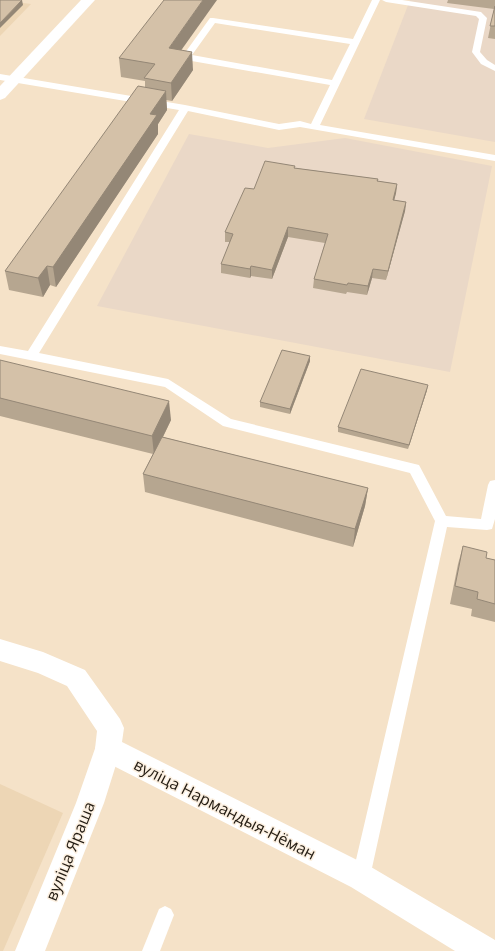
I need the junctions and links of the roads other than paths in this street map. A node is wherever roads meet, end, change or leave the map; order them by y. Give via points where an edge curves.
1 (88, 0) edge
2 (373, 0) edge
3 (386, 0) edge
4 (356, 42) junction
5 (495, 68) edge
6 (0, 77) edge
7 (14, 80) junction
8 (334, 83) junction
9 (0, 95) edge
10 (185, 108) junction
11 (314, 127) junction
12 (495, 158) edge
13 (0, 350) edge
14 (31, 356) junction
15 (495, 485) edge
16 (442, 521) junction
17 (491, 526) edge
18 (0, 650) edge
19 (108, 749) junction
20 (361, 877) junction
21 (165, 915) dead end
22 (30, 951) edge
23 (151, 951) edge
24 (484, 951) edge

1 - 7 street
2 - 4 lane
3 - 5 lane via 478,14 483,18 476,52 481,60
4 - 8 lane
4 - 8 lane via 213,20 186,57
6 - 7 lane
7 - 9 street
7 - 10 lane
8 - 11 lane
10 - 11 lane via 279,127 300,124
10 - 14 lane
11 - 12 lane
13 - 14 lane
14 - 16 lane via 168,383 226,423 414,469
15 - 17 lane
16 - 17 lane
16 - 20 lane
18 - 19 street via 43,663 76,678 111,728
19 - 20 street, вуліца Нармандыя-Нёман
19 - 22 street, вуліца Яраша via 90,803
20 - 24 street, вуліца Нармандыя-Нёман
21 - 23 lane

